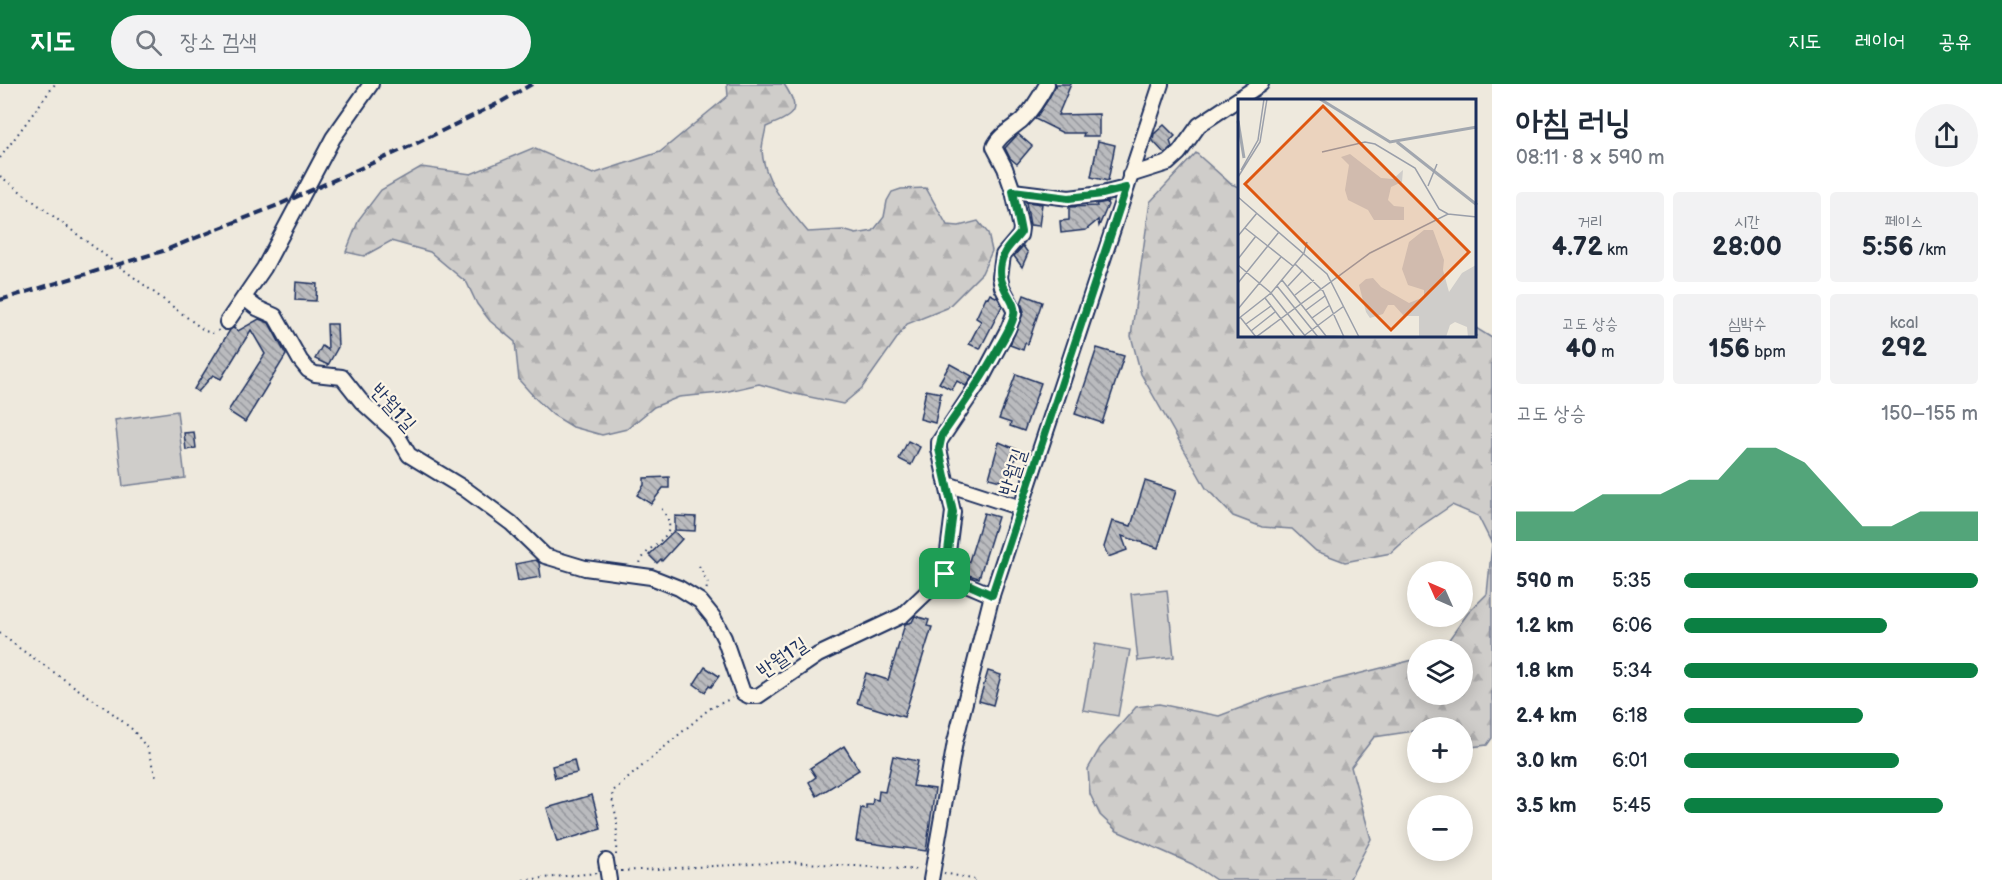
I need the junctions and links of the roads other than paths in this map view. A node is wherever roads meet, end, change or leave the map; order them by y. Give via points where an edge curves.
1 (371, 84) edge
2 (1047, 84) edge
3 (1161, 84) edge
4 (1261, 84) edge
5 (1238, 99) edge
6 (1238, 99) edge
7 (1128, 181) junction
8 (1013, 191) junction
9 (244, 298) junction
10 (227, 322) road end
11 (947, 484) junction
12 (1021, 508) junction
13 (945, 574) junction
14 (992, 595) junction
15 (931, 875) edge

1 - 9 street via 333,138
2 - 8 street via 1023,119 994,147
3 - 7 street, 반월길
4 - 5 street
6 - 7 street via 1199,125 1168,163
7 - 8 street via 1102,194 1069,198
7 - 12 street, 반월길
8 - 11 street via 1021,232 1004,255 1000,277 1014,314 982,378 939,442
9 - 10 street
9 - 13 street, 반월1길 via 275,316 308,370 342,377 396,433 409,455 511,523 541,554 575,566 638,574 697,599 724,638 743,693 752,697 818,655 903,615
11 - 12 street
11 - 13 street via 953,512
12 - 14 street, 반월길
13 - 14 street
14 - 15 street, 반월길 via 955,742

